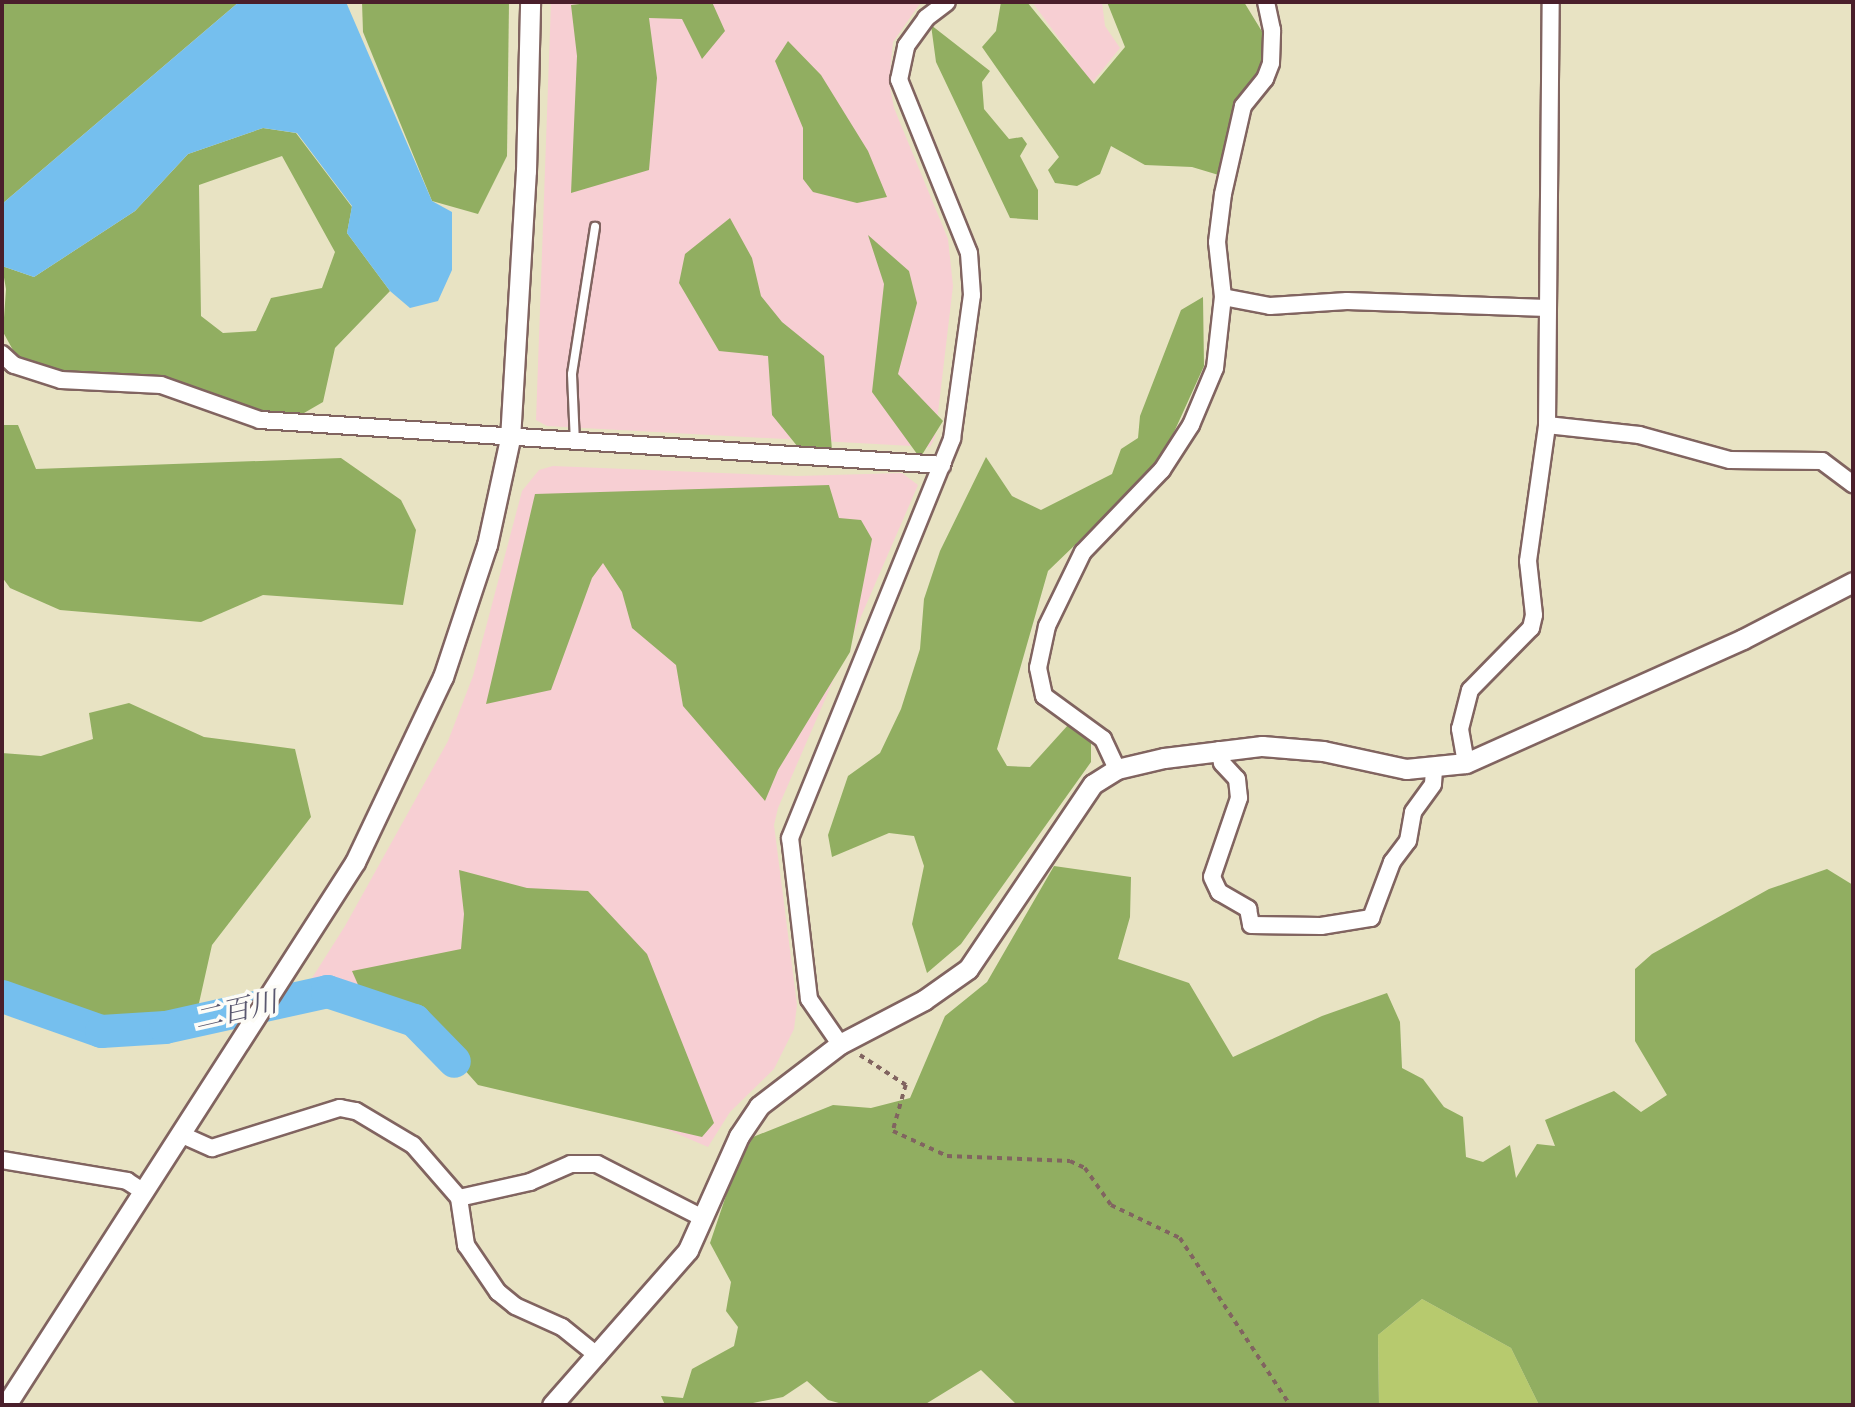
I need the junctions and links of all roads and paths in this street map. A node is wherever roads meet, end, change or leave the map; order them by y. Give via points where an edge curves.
1 (530, 2) edge
2 (947, 2) edge
3 (1266, 2) edge
4 (1551, 2) edge
5 (595, 227) dead end
6 (1223, 297) junction
7 (1547, 308) junction
8 (2, 354) edge
9 (1547, 425) junction
10 (510, 439) junction
11 (575, 443) junction
12 (943, 465) junction
13 (1853, 484) edge
14 (1853, 582) edge
15 (1219, 750) junction
16 (1466, 763) junction
17 (1117, 769) junction
18 (1434, 769) junction
19 (839, 1044) junction
20 (180, 1134) junction
21 (2, 1160) edge
22 (144, 1192) junction
23 (459, 1198) junction
24 (703, 1218) junction
25 (598, 1356) junction
26 (557, 1404) edge
27 (6, 1405) edge
28 (1290, 1405) edge

1 - 10 street via 526,171
2 - 12 street via 926,18 906,46 899,80 970,253 972,295 952,439
3 - 6 street via 1272,30 1270,63 1265,79 1243,106 1223,194 1217,242
4 - 7 street
5 - 11 lane via 572,374
6 - 7 street via 1269,306 1348,301
6 - 17 street via 1214,368 1191,425 1162,470 1083,552 1047,626 1038,668 1044,696 1103,739
7 - 9 street
8 - 10 street via 14,365 61,380 160,385 260,420
9 - 13 street via 1639,435 1730,460 1822,461
9 - 16 street via 1528,561 1534,615 1531,628 1470,690 1460,729
10 - 11 street
10 - 20 street via 487,545 443,677 402,768 355,862
11 - 12 street
12 - 19 street via 790,838 809,999
14 - 16 street via 1743,639
15 - 17 street
15 - 18 street via 1262,746 1323,751 1406,769
15 - 18 street via 1222,763 1237,779 1238,798 1212,877 1219,892 1248,909 1251,925 1321,926 1371,918 1392,862 1408,841 1413,812 1433,784
16 - 18 street
17 - 19 street via 1087,793 968,969 925,1000
19 - 24 street via 759,1107 739,1136
19 - 28 path via 906,1085 893,1131 947,1156 1070,1161 1086,1168 1111,1205 1180,1238
20 - 22 street
20 - 23 street via 212,1148 340,1108 356,1111 413,1145
21 - 22 street via 127,1181
22 - 27 street
23 - 24 street via 530,1182 571,1164 597,1164 685,1213
23 - 25 street via 466,1245 498,1292 515,1306 562,1327
24 - 25 street via 688,1250
25 - 26 street

